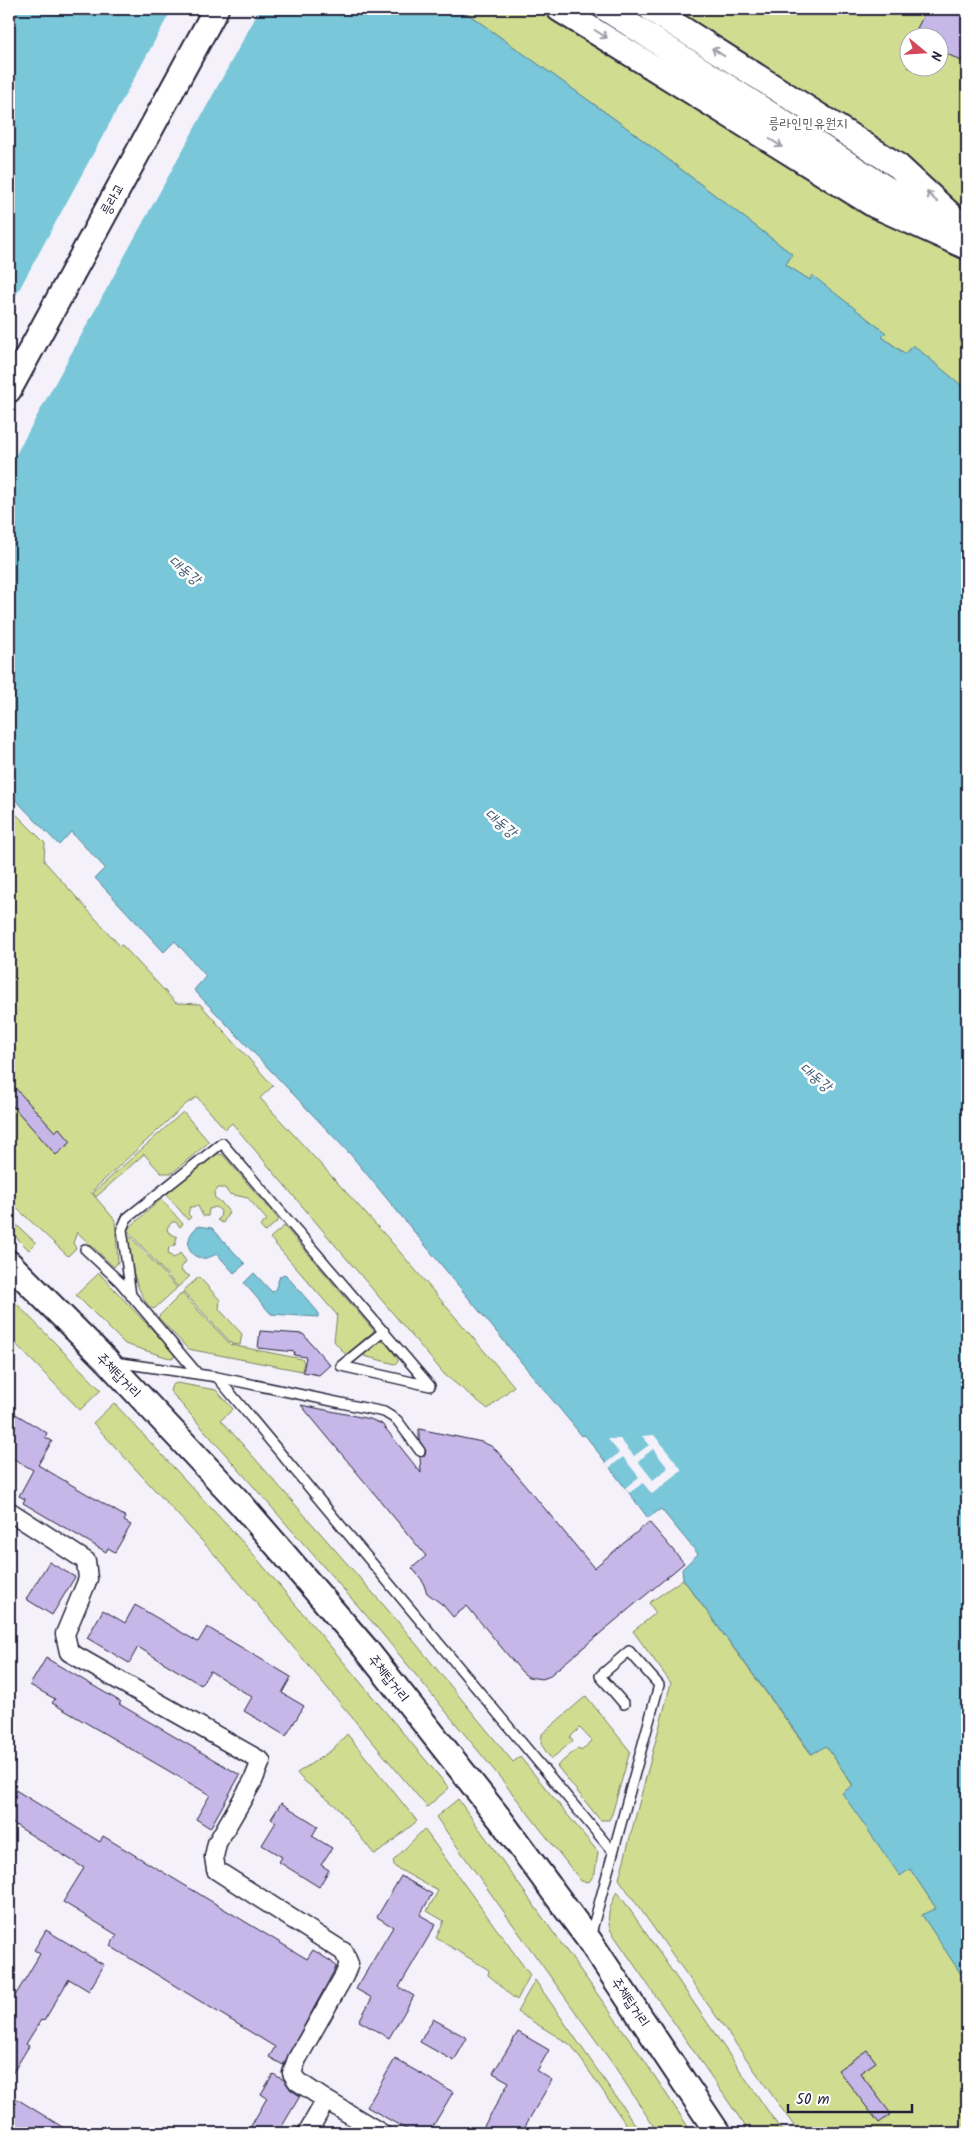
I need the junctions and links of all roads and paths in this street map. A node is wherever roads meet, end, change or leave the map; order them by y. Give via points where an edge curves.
1 (216, 9) edge
2 (559, 9) edge
3 (606, 9) edge
4 (651, 9) edge
5 (967, 230) edge
6 (967, 240) edge
7 (967, 247) edge
8 (9, 390) edge
9 (85, 1249) dead end
10 (9, 1263) edge
11 (131, 1296) junction
12 (384, 1331) junction
13 (106, 1360) junction
14 (197, 1373) junction
15 (217, 1377) junction
16 (420, 1451) dead end
17 (9, 1511) edge
18 (624, 1704) dead end
19 (613, 1852) junction
20 (589, 1940) junction
21 (326, 2100) junction
22 (306, 2133) edge
23 (381, 2133) edge
24 (718, 2133) edge

1 - 8 main road, 릉라교
2 -> 7 main road via 874,205
3 - 6 main road
5 -> 4 main road via 898,166
9 - 11 lane
10 - 13 main road, 주체탑거리
11 - 12 lane via 122,1229 127,1218 222,1143
11 - 14 lane
12 - 12 lane via 413,1365 430,1386 341,1366
13 - 14 lane
13 - 20 main road, 주체탑거리 via 241,1504 365,1648 500,1818
14 - 15 lane
15 - 16 lane via 384,1412 397,1420
15 - 19 lane
17 - 21 street via 86,1561 88,1579 66,1634 69,1652 260,1761 253,1781 217,1843 216,1870 344,1952 349,1964 344,1976 292,2073 297,2081
18 - 19 lane via 600,1676 629,1651 659,1685
19 - 20 lane
20 - 24 main road, 주체탑거리
21 - 22 street
21 - 23 street

